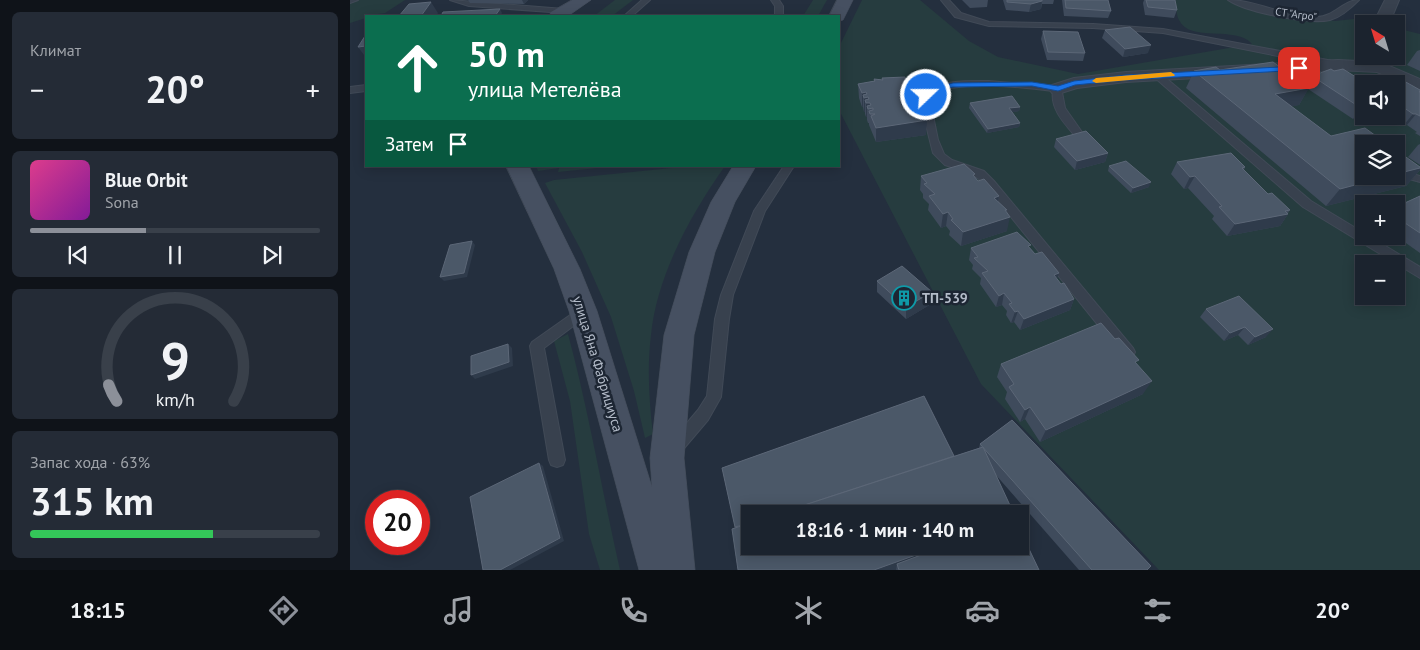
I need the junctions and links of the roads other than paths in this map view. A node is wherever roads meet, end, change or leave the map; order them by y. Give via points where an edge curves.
1 (354, 0) edge
2 (454, 0) edge
3 (583, 0) edge
4 (596, 0) edge
5 (646, 0) edge
6 (775, 0) edge
7 (845, 0) edge
8 (945, 0) edge
9 (1232, 0) edge
10 (1355, 0) edge
11 (1408, 0) edge
12 (350, 1) edge
13 (1392, 2) edge
14 (566, 14) edge
15 (629, 15) edge
16 (779, 15) edge
17 (838, 15) edge
18 (1386, 15) edge
19 (1355, 63) edge
20 (1338, 65) junction
21 (1383, 65) edge
22 (1157, 75) junction
23 (1420, 86) edge
24 (365, 88) edge
25 (1058, 89) junction
26 (350, 90) edge
27 (1079, 135) edge
28 (516, 167) edge
29 (744, 167) edge
30 (788, 167) edge
31 (1406, 175) edge
32 (1420, 179) edge
33 (1420, 273) edge
34 (583, 311) junction
35 (1136, 362) edge
36 (668, 458) junction
37 (558, 460) dead end
38 (658, 570) edge
39 (676, 570) edge

1 - 12 lane
2 - 14 lane
3 - 14 main road
4 - 14 main road
5 - 15 lane
6 - 16 lane
7 - 17 main road
8 - 20 lane via 958,15 983,24 1163,31
9 - 10 lane, СТ "Агро" via 1309,18 1336,15
11 - 13 street
13 - 18 street
19 - 20 street
20 - 22 street
21 - 23 street
22 - 25 street via 1074,83
22 - 33 lane via 1306,204
24 - 26 lane
25 - 27 lane via 1057,96 1064,114
25 - 35 lane via 1032,84 953,85 930,90 925,102 940,156 980,173 990,183
28 - 34 main road, улица Яна Фабрициуса via 567,269
29 - 36 main road via 723,202 702,252 679,335
30 - 36 lane via 760,211 727,295 714,397
31 - 32 lane
34 - 37 lane via 537,346
34 - 38 main road, улица Яна Фабрициуса
36 - 39 main road

